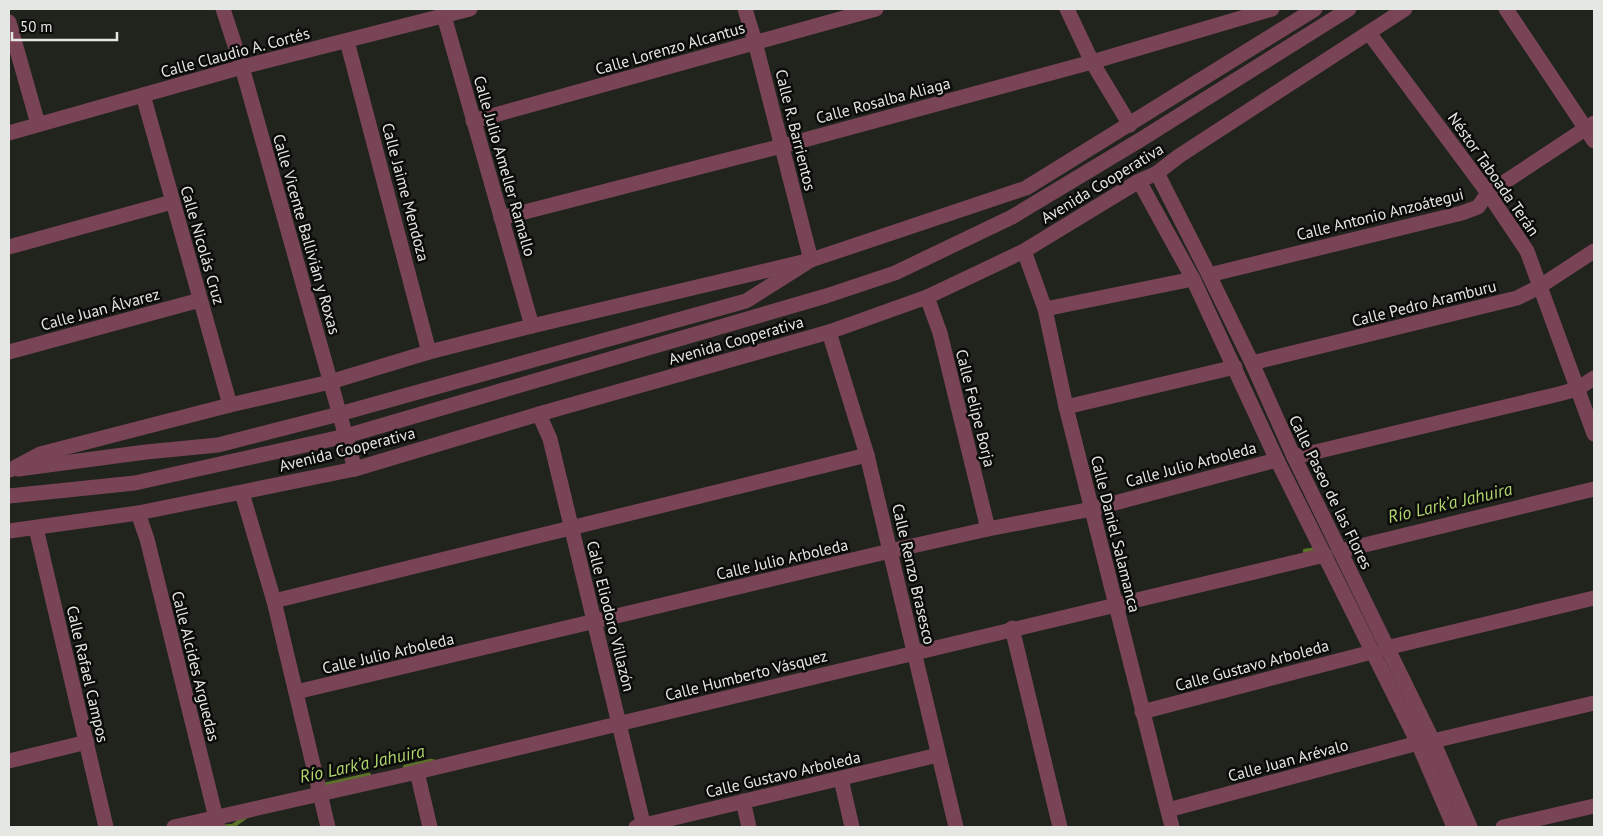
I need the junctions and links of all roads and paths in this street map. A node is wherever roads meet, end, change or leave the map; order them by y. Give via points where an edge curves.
1 (224, 9) edge
2 (470, 9) edge
3 (744, 9) edge
4 (876, 9) edge
5 (1068, 9) edge
6 (1272, 9) edge
7 (1315, 9) edge
8 (1347, 9) edge
9 (1405, 9) edge
10 (1506, 9) edge
11 (444, 16) junction
12 (9, 22) edge
13 (1369, 33) junction
14 (347, 41) junction
15 (755, 42) junction
16 (1092, 62) junction
17 (242, 67) junction
18 (144, 95) junction
19 (474, 121) junction
20 (38, 124) junction
21 (1130, 125) junction
22 (1591, 131) edge
23 (9, 133) edge
24 (782, 146) junction
25 (1157, 173) junction
26 (1139, 181) junction
27 (1488, 193) junction
28 (172, 202) junction
29 (501, 218) junction
30 (9, 247) edge
31 (1024, 251) junction
32 (1594, 251) edge
33 (811, 260) junction
34 (1210, 275) junction
35 (1193, 279) junction
36 (1539, 287) junction
37 (927, 297) junction
38 (200, 300) junction
39 (1045, 309) junction
40 (532, 326) junction
41 (829, 332) junction
42 (9, 352) edge
43 (429, 352) junction
44 (1252, 363) junction
45 (1234, 367) junction
46 (1594, 378) edge
47 (330, 382) junction
48 (1577, 389) junction
49 (230, 404) junction
50 (1066, 407) junction
51 (339, 414) junction
52 (539, 414) junction
53 (1594, 434) edge
54 (346, 436) junction
55 (867, 454) junction
56 (1294, 457) junction
57 (1276, 460) junction
58 (355, 469) junction
59 (10, 470) edge
60 (1594, 489) edge
61 (242, 493) junction
62 (9, 496) edge
63 (1092, 509) junction
64 (138, 513) junction
65 (571, 527) junction
66 (36, 528) junction
67 (988, 529) junction
68 (9, 531) edge
69 (890, 551) junction
70 (1332, 553) junction
71 (1594, 598) edge
72 (274, 601) junction
73 (1117, 606) junction
74 (593, 622) junction
75 (1012, 628) junction
76 (1379, 650) junction
77 (914, 652) junction
78 (296, 692) junction
79 (1594, 703) edge
80 (1142, 712) junction
81 (619, 724) junction
82 (87, 742) junction
83 (1426, 742) junction
84 (938, 755) junction
85 (9, 761) edge
86 (417, 772) junction
87 (841, 779) junction
88 (320, 795) junction
89 (743, 801) junction
90 (1594, 806) edge
91 (1168, 810) junction
92 (217, 822) edge
93 (106, 827) edge
94 (174, 827) edge
95 (328, 827) edge
96 (430, 827) edge
97 (641, 827) edge
98 (749, 827) edge
99 (852, 827) edge
100 (956, 827) edge
101 (1060, 827) edge
102 (1172, 827) edge
103 (1454, 827) edge
104 (1470, 827) edge
105 (1503, 827) edge

1 - 17 street, Calle Vicente Ballivián y Roxas
2 - 11 street, Calle Claudio A. Cortés
3 - 15 street, Calle R. Barrientos
4 - 15 street, Calle Lorenzo Alcantus
5 - 16 street
6 - 16 street, Calle Rosalba Aliaga
7 - 21 street
8 - 54 street, Avenida Cooperativa via 1012,217 895,273
9 - 13 street, Avenida Cooperativa
10 - 22 street
11 - 14 street, Calle Claudio A. Cortés
11 - 19 street, Calle Julio Ameller Ramallo
12 - 20 street
13 - 25 street, Avenida Cooperativa via 1178,156
13 - 27 street, Néstor Taboada Terán
14 - 17 street, Calle Claudio A. Cortés
14 - 43 street, Calle Jaime Mendoza
15 - 19 street, Calle Lorenzo Alcantus
15 - 24 street, Calle R. Barrientos
16 - 21 street
16 - 24 street, Calle Rosalba Aliaga
17 - 18 street, Calle Claudio A. Cortés
17 - 47 street, Calle Vicente Ballivián y Roxas
18 - 20 street, Calle Claudio A. Cortés
18 - 28 street, Calle Nicolás Cruz
19 - 29 street, Calle Julio Ameller Ramallo
20 - 23 street, Calle Claudio A. Cortés
21 - 33 street via 1026,188
22 - 27 street, Calle Antonio Anzoátegui
24 - 29 street, Calle Rosalba Aliaga
24 - 33 street, Calle R. Barrientos
25 - 26 street, Avenida Cooperativa
25 - 34 street, Calle Paseo de las Flores
26 - 31 street, Avenida Cooperativa
26 - 35 street, Calle Paseo de las Flores
27 - 34 street, Calle Antonio Anzoátegui via 1478,207 1462,213
27 - 36 street, Néstor Taboada Terán via 1526,250
28 - 30 street
28 - 38 street, Calle Nicolás Cruz
29 - 40 street, Calle Julio Ameller Ramallo
31 - 37 street, Avenida Cooperativa
31 - 39 street, Calle Daniel Salamanca
32 - 36 street, Calle Pedro Aramburu
33 - 40 street
33 - 51 street via 746,301
34 - 35 street, Calle Antonio Anzoátegui
34 - 44 street, Calle Paseo de las Flores
35 - 39 street
35 - 45 street, Calle Paseo de las Flores
36 - 44 street, Calle Pedro Aramburu via 1517,298
36 - 48 street, Néstor Taboada Terán
37 - 41 street, Avenida Cooperativa
37 - 67 street, Calle Felipe Borja via 940,333
38 - 42 street, Calle Juan Álvarez
38 - 49 street, Calle Nicolás Cruz
39 - 50 street, Calle Daniel Salamanca
40 - 43 street
41 - 52 street, Avenida Cooperativa
41 - 55 street, Calle Renzo Brasesco
43 - 47 street
44 - 45 street, Calle Pedro Aramburu
44 - 56 street, Calle Paseo de las Flores
45 - 50 street
45 - 57 street, Calle Paseo de las Flores
46 - 48 street
47 - 49 street
47 - 51 street, Calle Vicente Ballivián y Roxas
48 - 53 street, Néstor Taboada Terán
48 - 56 street
49 - 59 street via 40,454
50 - 63 street, Calle Daniel Salamanca
51 - 54 street, Calle Vicente Ballivián y Roxas
51 - 59 street via 218,445
52 - 58 street, Avenida Cooperativa
52 - 65 street, Calle Eliodoro Villazón via 550,439
54 - 58 street, Calle Vicente Ballivián y Roxas
54 - 62 street, Avenida Cooperativa via 135,483
55 - 65 street
55 - 69 street, Calle Renzo Brasesco
56 - 57 street, Calle Julio Arboleda
56 - 70 street, Calle Paseo de las Flores
57 - 63 street, Calle Julio Arboleda
57 - 70 street, Calle Paseo de las Flores
58 - 61 street, Avenida Cooperativa
60 - 70 street, Calle Humberto Vásquez
61 - 64 street, Avenida Cooperativa
61 - 72 street
63 - 67 street, Calle Julio Arboleda
63 - 73 street, Calle Daniel Salamanca
64 - 66 street, Avenida Cooperativa
64 - 92 street, Calle Alcides Arguedas
65 - 72 street
65 - 74 street, Calle Eliodoro Villazón
66 - 68 street, Avenida Cooperativa
66 - 82 street, Calle Rafael Campos
67 - 69 street, Calle Julio Arboleda
69 - 74 street, Calle Julio Arboleda
69 - 77 street, Calle Renzo Brasesco
70 - 73 street, Calle Humberto Vásquez
70 - 76 street, Calle Paseo de las Flores
71 - 76 street, Calle Gustavo Arboleda
72 - 78 street
73 - 75 street, Calle Humberto Vásquez
73 - 80 street, Calle Daniel Salamanca
74 - 78 street, Calle Julio Arboleda
74 - 81 street, Calle Eliodoro Villazón
75 - 77 street, Calle Humberto Vásquez
75 - 101 street
76 - 80 street, Calle Gustavo Arboleda
76 - 83 street, Calle Paseo de las Flores
77 - 81 street, Calle Humberto Vásquez
77 - 84 street, Calle Renzo Brasesco
78 - 88 street
79 - 83 street, Calle Juan Arévalo
80 - 91 street, Calle Daniel Salamanca
81 - 86 street, Calle Humberto Vásquez
81 - 97 street, Calle Eliodoro Villazón
82 - 85 street
82 - 93 street, Calle Rafael Campos
83 - 91 street, Calle Juan Arévalo
83 - 103 street, Calle Paseo de las Flores
83 - 104 street, Calle Paseo de las Flores
84 - 87 street, Calle Gustavo Arboleda
84 - 100 street, Calle Renzo Brasesco
86 - 88 street, Calle Humberto Vásquez
86 - 96 street
87 - 89 street, Calle Gustavo Arboleda
87 - 99 street
88 - 92 street, Calle Humberto Vásquez
88 - 95 street
89 - 97 street, Calle Gustavo Arboleda
89 - 98 street
90 - 105 street
91 - 102 street, Calle Daniel Salamanca
92 - 94 street, Calle Humberto Vásquez

